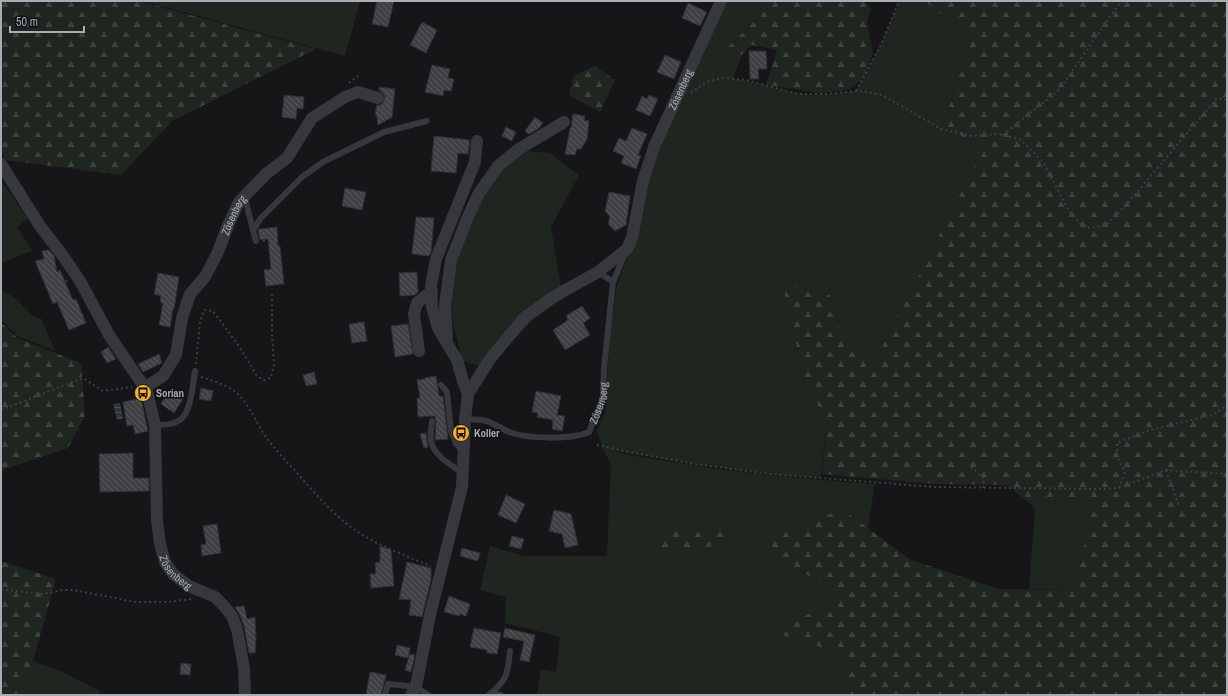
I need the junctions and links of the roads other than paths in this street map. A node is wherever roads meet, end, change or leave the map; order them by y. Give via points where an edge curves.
1 (721, 1) edge
2 (378, 98) dead end
3 (427, 121) dead end
4 (564, 122) dead end
5 (476, 141) dead end
6 (1, 164) edge
7 (241, 200) junction
8 (253, 230) junction
9 (256, 241) dead end
10 (627, 248) junction
11 (598, 272) junction
12 (613, 282) junction
13 (432, 291) junction
14 (447, 342) junction
15 (419, 351) dead end
16 (195, 372) road end
17 (441, 385) dead end
18 (144, 387) junction
19 (468, 394) junction
20 (465, 420) junction
21 (432, 422) dead end
22 (155, 425) junction
23 (464, 451) junction
24 (463, 473) junction
25 (510, 651) dead end
26 (413, 691) edge
27 (490, 694) edge
28 (245, 695) edge
29 (385, 695) edge
30 (428, 695) edge
31 (501, 695) edge

1 - 10 street, Zösenberg via 654,147 643,181 632,238
2 - 7 street, Zösenberg via 358,92 345,97 312,118 287,158 266,174
3 - 8 lane, Zösenberg via 384,132 323,162 302,177 261,218
4 - 14 street via 519,149 498,166 479,193 451,260 445,305
5 - 13 street via 475,162 436,259
6 - 18 street, Zösenberg via 40,226 80,281 109,335
7 - 8 lane via 246,202
7 - 18 street, Zösenberg via 205,277 190,294 182,318 176,355 163,376
8 - 9 lane, Zösenberg
10 - 11 street
10 - 12 lane, Zösenberg
11 - 12 lane
11 - 19 street via 553,297 524,318 490,359
12 - 20 lane, Zösenberg via 604,368 604,398 589,432 559,438 529,436 510,432 483,419
13 - 14 street via 432,307 438,328
13 - 15 street via 417,303 414,314
14 - 19 street via 457,360
16 - 22 lane via 185,414 170,425
17 - 23 lane via 447,392 451,431 456,444
18 - 22 street, Zösenberg
19 - 20 street
20 - 23 street
21 - 24 lane via 431,441 435,450 446,462
22 - 28 street, Zösenberg via 157,520 165,562 173,574 189,586 215,597 232,616 244,668
23 - 24 street
24 - 26 street via 462,488
25 - 27 lane via 508,670 501,684
26 - 29 lane via 388,684
26 - 30 lane
27 - 31 lane

